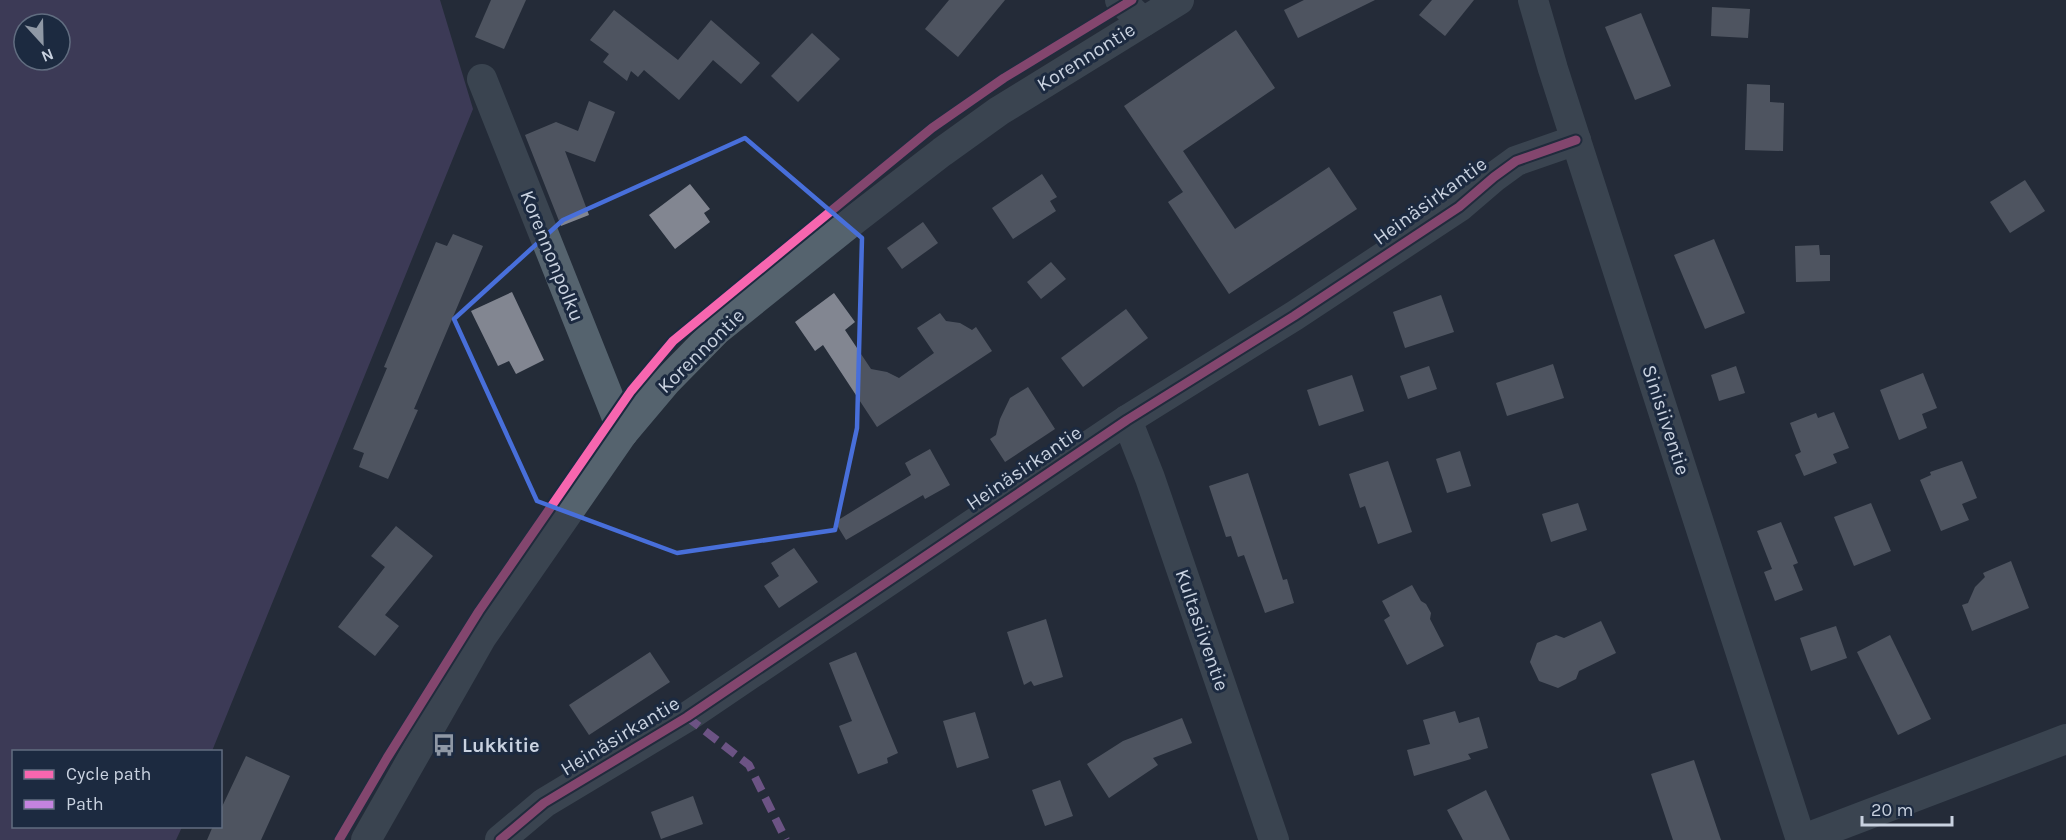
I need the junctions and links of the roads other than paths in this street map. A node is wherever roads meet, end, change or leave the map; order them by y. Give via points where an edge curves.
1 (1120, 0) edge
2 (1179, 0) edge
3 (1533, 0) edge
4 (1143, 22) junction
5 (482, 79) dead end
6 (1576, 140) junction
7 (1127, 420) junction
8 (623, 433) junction
9 (2066, 739) edge
10 (368, 840) edge
11 (501, 840) edge
12 (1274, 840) edge
13 (1801, 840) edge

1 - 4 street
2 - 4 street, Korennontie
3 - 6 street, Sinisiiventie
4 - 8 street, Korennontie via 999,111 854,220 717,330
5 - 8 street, Korennonpolku
6 - 7 street, Heinäsirkantie via 1516,161 1441,219
6 - 13 street, Sinisiiventie
7 - 11 street, Heinäsirkantie via 687,717 544,803
7 - 12 street, Kultasiiventie
8 - 10 street, Korennontie via 481,638
9 - 13 street

